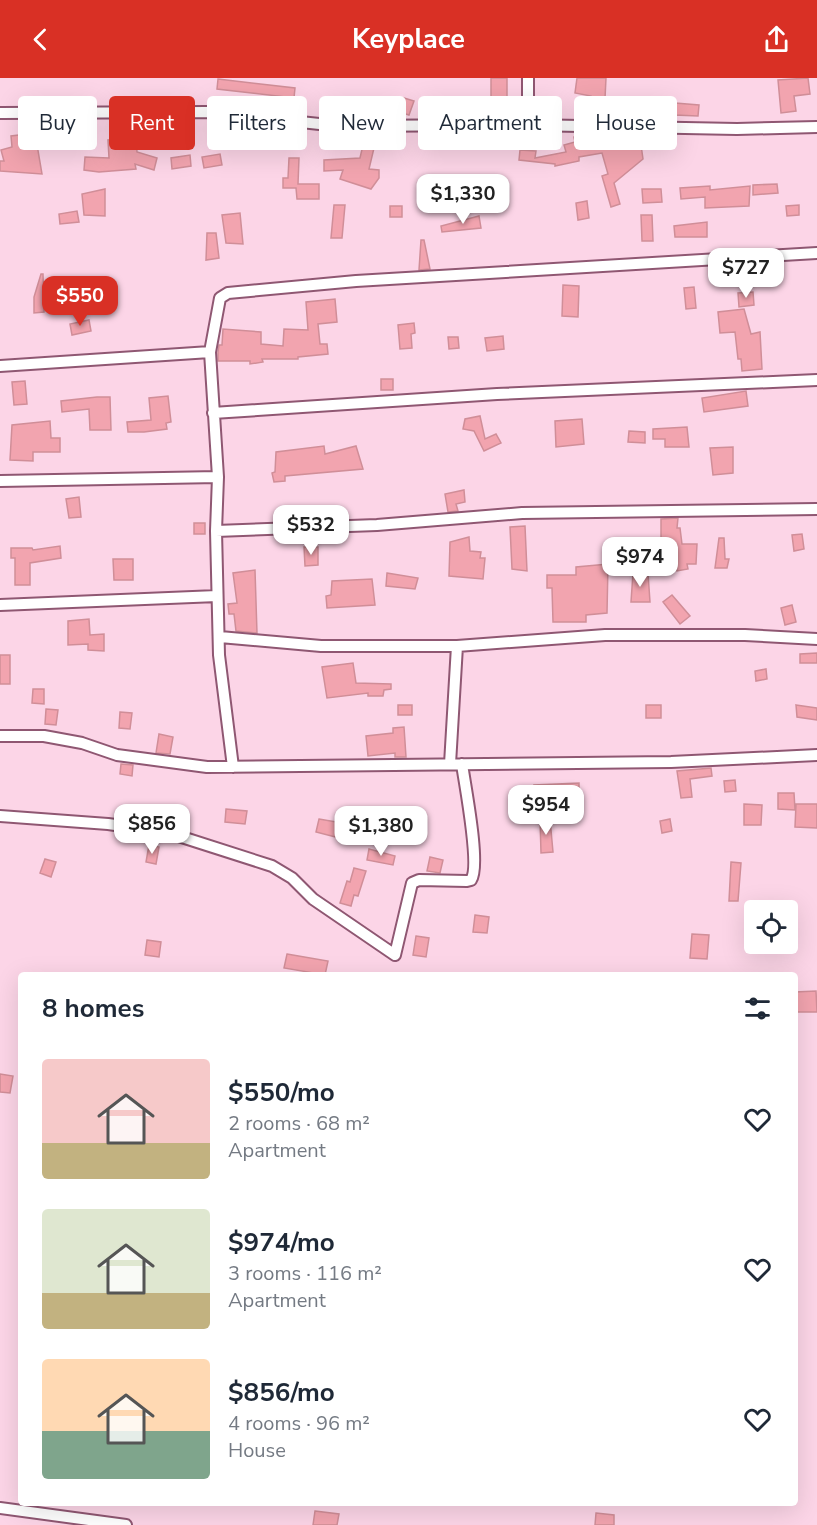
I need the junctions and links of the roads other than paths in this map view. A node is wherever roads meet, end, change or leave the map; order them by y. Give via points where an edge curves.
1 (528, 78) edge
2 (528, 96) edge
3 (0, 112) edge
4 (418, 126) edge
5 (562, 126) edge
6 (817, 127) edge
7 (817, 253) edge
8 (210, 352) junction
9 (0, 366) edge
10 (817, 380) edge
11 (213, 413) junction
12 (218, 477) junction
13 (0, 481) edge
14 (817, 509) edge
15 (216, 531) junction
16 (218, 596) junction
17 (0, 605) edge
18 (220, 637) junction
19 (817, 639) edge
20 (456, 646) junction
21 (0, 736) edge
22 (817, 756) edge
23 (462, 764) junction
24 (450, 765) junction
25 (233, 767) junction
26 (0, 816) edge
27 (0, 1508) edge
28 (126, 1525) edge

1 - 2 street
3 - 4 street via 208,112 338,126
5 - 6 street
7 - 8 street via 356,281 228,293 220,298
8 - 9 street
8 - 11 street
10 - 11 street via 497,394
11 - 12 street
12 - 13 street
12 - 15 street
14 - 15 street via 522,513 377,525
15 - 16 street
16 - 17 street
16 - 18 street
18 - 20 street via 321,646
18 - 25 street
19 - 20 street via 605,635
20 - 24 street
21 - 25 street via 44,736 117,755
22 - 23 street
23 - 24 street
23 - 26 street via 475,875 467,881 412,883 395,955 272,866 165,832
24 - 25 street
27 - 28 street

